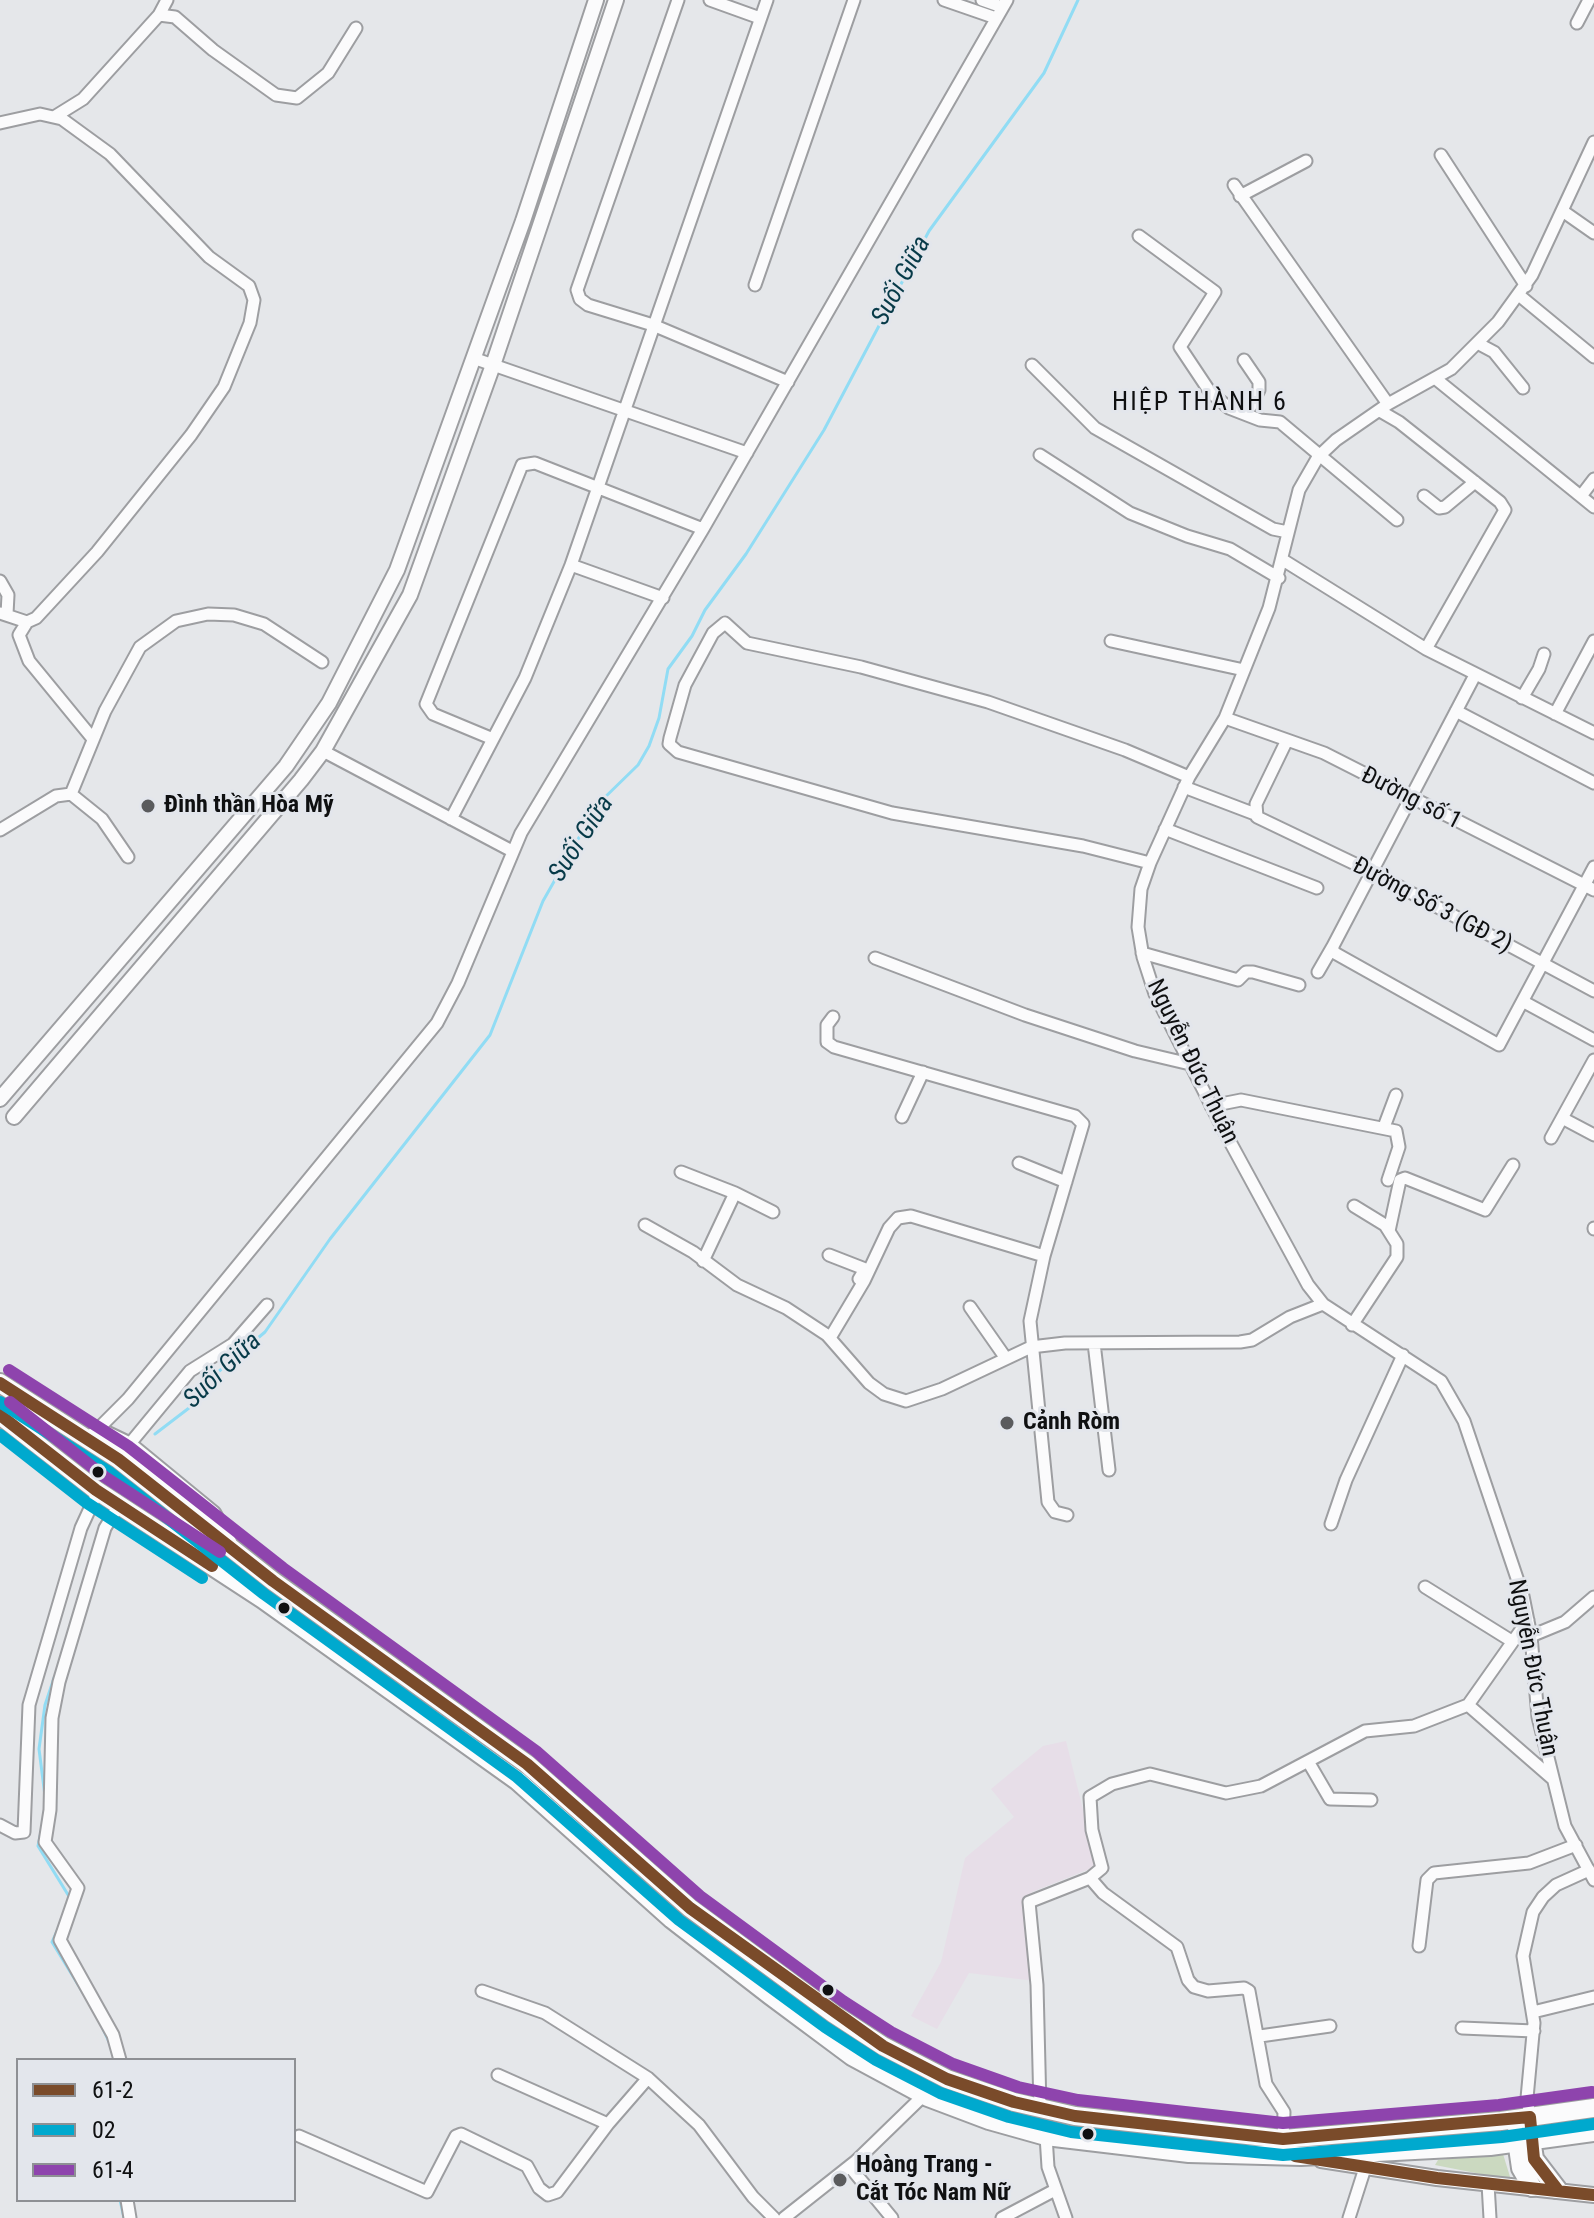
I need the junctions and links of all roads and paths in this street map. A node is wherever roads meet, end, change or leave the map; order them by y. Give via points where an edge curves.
1 (167, 0) edge
2 (596, 0) edge
3 (616, 0) edge
4 (678, 0) edge
5 (710, 0) edge
6 (767, 0) edge
7 (854, 0) edge
8 (944, 0) edge
9 (982, 0) edge
10 (1589, 0) edge
11 (1002, 8) edge
12 (159, 15) junction
13 (760, 18) junction
14 (1577, 23) dead end
15 (356, 28) dead end
16 (54, 117) junction
17 (0, 123) edge
18 (1594, 142) edge
19 (1441, 155) dead end
20 (1306, 161) dead end
21 (1564, 212) junction
22 (1594, 233) edge
23 (1139, 236) dead end
24 (755, 285) dead end
25 (1523, 291) junction
26 (653, 325) junction
27 (1479, 344) junction
28 (1594, 357) edge
29 (473, 358) junction
30 (1244, 360) dead end
31 (493, 365) junction
32 (1032, 365) dead end
33 (1436, 379) junction
34 (788, 382) junction
35 (1523, 388) dead end
36 (1384, 407) junction
37 (623, 408) junction
38 (1241, 412) junction
39 (747, 453) junction
40 (1040, 455) dead end
41 (1318, 457) junction
42 (1594, 479) edge
43 (1475, 482) junction
44 (597, 490) junction
45 (1424, 496) dead end
46 (1581, 496) junction
47 (1594, 507) edge
48 (1397, 520) dead end
49 (703, 529) junction
50 (1288, 532) junction
51 (1283, 560) junction
52 (571, 565) junction
53 (1279, 578) junction
54 (0, 581) edge
55 (663, 598) junction
56 (4, 614) edge
57 (27, 622) junction
58 (1111, 641) dead end
59 (1594, 641) edge
60 (1426, 649) junction
61 (1544, 654) dead end
62 (322, 662) dead end
63 (1244, 670) junction
64 (1475, 675) junction
65 (1522, 698) junction
66 (1456, 711) junction
67 (1555, 714) junction
68 (1225, 718) junction
69 (1594, 733) edge
70 (93, 739) junction
71 (493, 739) junction
72 (1287, 740) junction
73 (323, 751) junction
74 (1186, 782) junction
75 (1594, 783) edge
76 (71, 794) junction
77 (1411, 800) junction
78 (1255, 814) junction
79 (451, 819) junction
80 (1165, 829) junction
81 (0, 830) edge
82 (512, 851) junction
83 (128, 857) dead end
84 (1150, 863) junction
85 (1594, 867) edge
86 (1374, 873) junction
87 (1317, 888) dead end
88 (1590, 888) edge
89 (1333, 946) junction
90 (1142, 953) junction
91 (875, 958) dead end
92 (1543, 965) junction
93 (1318, 972) dead end
94 (1299, 985) dead end
95 (1594, 991) edge
96 (1524, 1002) junction
97 (833, 1017) dead end
98 (1594, 1040) edge
99 (1594, 1060) edge
100 (1190, 1064) junction
101 (923, 1072) junction
102 (1396, 1095) dead end
103 (0, 1099) edge
104 (1211, 1106) junction
105 (14, 1117) dead end
106 (902, 1117) dead end
107 (1562, 1118) junction
108 (1384, 1127) junction
109 (1594, 1135) edge
110 (1551, 1138) dead end
111 (1019, 1163) dead end
112 (1513, 1165) dead end
113 (681, 1172) dead end
114 (1388, 1180) dead end
115 (1066, 1182) junction
116 (735, 1193) junction
117 (1354, 1206) dead end
118 (773, 1212) dead end
119 (645, 1225) dead end
120 (1389, 1231) junction
121 (829, 1255) dead end
122 (1044, 1256) junction
123 (703, 1261) junction
124 (1323, 1304) junction
125 (267, 1305) dead end
126 (970, 1307) dead end
127 (1352, 1325) junction
128 (828, 1337) junction
129 (1094, 1343) junction
130 (1031, 1347) junction
131 (1403, 1355) junction
132 (1005, 1357) junction
133 (0, 1383) edge
134 (0, 1416) edge
135 (87, 1439) junction
136 (128, 1446) junction
137 (1109, 1470) dead end
138 (96, 1496) junction
139 (116, 1509) junction
140 (1067, 1515) dead end
141 (1331, 1524) dead end
142 (230, 1548) junction
143 (1425, 1587) dead end
144 (1594, 1597) edge
145 (1528, 1620) junction
146 (1531, 1636) junction
147 (1510, 1640) junction
148 (1468, 1705) junction
149 (1309, 1763) junction
150 (49, 1776) junction
151 (30, 1778) junction
152 (1553, 1780) junction
153 (1371, 1800) dead end
154 (0, 1825) edge
155 (1576, 1845) junction
156 (1592, 1875) edge
157 (1090, 1878) junction
158 (1419, 1946) dead end
159 (482, 1991) dead end
160 (1594, 1997) edge
161 (1533, 2012) junction
162 (1330, 2026) dead end
163 (1462, 2028) dead end
164 (1534, 2031) junction
165 (1260, 2036) junction
166 (119, 2058) edge
167 (498, 2075) dead end
168 (648, 2078) junction
169 (924, 2095) junction
170 (1594, 2108) edge
171 (1046, 2109) junction
172 (1522, 2118) junction
173 (608, 2124) junction
174 (1594, 2132) edge
175 (299, 2136) dead end
176 (1046, 2136) junction
177 (1283, 2139) junction
178 (1523, 2143) junction
179 (1301, 2156) junction
180 (850, 2167) junction
181 (1365, 2168) junction
182 (1488, 2184) junction
183 (1532, 2187) junction
184 (1557, 2189) junction
185 (1055, 2190) junction
186 (1594, 2195) edge
187 (774, 2218) edge
188 (784, 2218) edge
189 (892, 2218) edge
190 (1002, 2218) edge
191 (1066, 2218) edge
192 (1349, 2218) edge
193 (1490, 2218) edge

1 - 12 street
2 - 29 street
3 - 31 street
4 - 26 street via 577,290 588,305
5 - 13 street
6 - 13 street
7 - 24 street
8 - 11 street
9 - 11 street
10 - 14 street
11 - 34 street
12 - 15 street via 175,17 276,95 297,98 328,73
12 - 16 street via 83,99
13 - 26 street
16 - 17 street via 40,114
16 - 57 street via 110,154 209,257 249,286 254,300 224,387 191,435 97,552
18 - 21 street, Nguyễn Đức Thuận
19 - 25 street
20 - 36 street via 1237,190
21 - 22 street
21 - 25 street, Nguyễn Đức Thuận
23 - 38 street via 1215,292 1181,349 1210,392
25 - 27 street, Nguyễn Đức Thuận
25 - 28 street
26 - 34 street
26 - 37 street
27 - 33 street, Nguyễn Đức Thuận
27 - 35 street via 1494,352
29 - 31 street
29 - 103 street via 392,582 329,703 286,766
30 - 38 street via 1259,390
31 - 37 street
31 - 73 street via 410,595
32 - 50 street via 1095,428 1273,529
33 - 36 street, Nguyễn Đức Thuận
33 - 46 street
34 - 39 street
36 - 41 street, Nguyễn Đức Thuận
36 - 43 street
37 - 39 street
37 - 44 street
38 - 41 street via 1280,422
39 - 49 street
40 - 53 street via 1130,513 1230,549
41 - 48 street
41 - 50 street, Nguyễn Đức Thuận via 1299,490
42 - 46 street
43 - 45 street via 1445,507
43 - 60 street via 1505,510
44 - 49 street
44 - 52 street
44 - 71 street via 535,463 522,465 515,477 426,704 433,714
46 - 47 street
49 - 55 street
50 - 51 street, Nguyễn Đức Thuận
51 - 53 street, Nguyễn Đức Thuận
51 - 60 street
52 - 55 street
52 - 71 street via 525,678
53 - 63 street, Nguyễn Đức Thuận
54 - 56 street via 8,595
55 - 82 street
56 - 57 street
57 - 70 street via 19,635 29,661
58 - 63 street
59 - 67 street
60 - 64 street
61 - 65 street
62 - 70 street via 264,624 234,615 176,621 140,647
63 - 68 street, Nguyễn Đức Thuận
64 - 65 street
64 - 66 street
65 - 67 street
66 - 75 street
66 - 77 street
67 - 69 street
68 - 72 street, Đường số 1
68 - 74 street, Nguyễn Đức Thuận
70 - 76 street
71 - 79 street
72 - 77 street, Đường số 1 via 1324,753
72 - 78 street
73 - 79 street
73 - 105 street
74 - 78 street, Đường Số 3 (GĐ 2)
74 - 80 street, Nguyễn Đức Thuận
74 - 84 street, Đường Số 3 (GĐ 2) via 1125,750 975,698 747,643 725,623 713,633 685,685 669,744 678,752 892,813 1070,843
76 - 81 street via 56,796
76 - 83 street via 102,819
77 - 86 street
77 - 88 street, Đường số 1
78 - 86 street, Đường Số 3 (GĐ 2)
79 - 82 street
80 - 84 street, Nguyễn Đức Thuận
80 - 87 street
82 - 135 street via 458,983 428,1036 128,1399
84 - 90 street, Nguyễn Đức Thuận via 1141,889
85 - 88 street
86 - 89 street
86 - 92 street, Đường Số 3 (GĐ 2)
88 - 92 street
89 - 93 street
89 - 96 street via 1341,958 1496,1044 1502,1043
90 - 94 street via 1238,980 1253,972
90 - 100 street, Nguyễn Đức Thuận via 1155,994
91 - 100 street via 1039,1019
92 - 95 street, Đường Số 3 (GĐ 2)
92 - 96 street
96 - 98 street
97 - 101 street via 827,1042 834,1047
99 - 107 street
100 - 104 street, Nguyễn Đức Thuận
101 - 106 street
101 - 115 street via 1081,1120
102 - 108 street
104 - 108 street via 1241,1100
104 - 124 street, Nguyễn Đức Thuận
107 - 109 street
107 - 110 street
108 - 114 street via 1396,1131 1399,1147
111 - 115 street
112 - 120 street via 1485,1210 1400,1180
113 - 116 street
115 - 122 street
116 - 118 street
116 - 123 street
117 - 120 street
119 - 123 street
120 - 127 street via 1397,1257
121 - 128 street via 865,1269
122 - 128 street via 911,1216 898,1218
122 - 130 street via 1030,1321
123 - 128 street
124 - 127 street, Nguyễn Đức Thuận
124 - 129 street via 1252,1340
125 - 136 street via 233,1344 190,1371
126 - 132 street
127 - 131 street, Nguyễn Đức Thuận
128 - 132 street via 869,1383 906,1401
129 - 130 street
129 - 137 street
130 - 132 street
130 - 140 street via 1048,1502 1055,1512
131 - 141 street
131 - 145 street, Nguyễn Đức Thuận via 1441,1381 1464,1421
133 - 135 highway
134 - 138 highway
135 - 136 highway via 105,1435
135 - 142 highway
136 - 142 highway via 212,1515
138 - 139 highway
138 - 151 street via 81,1528 29,1705
139 - 150 street via 105,1528 59,1682
139 - 169 highway via 193,1553 518,1781 672,1919 840,2047
142 - 171 highway via 527,1764 690,1908 834,2014 947,2079
143 - 147 street
144 - 146 street via 1565,1622
145 - 146 street, Nguyễn Đức Thuận
145 - 147 street
146 - 152 street, Nguyễn Đức Thuận via 1538,1717
147 - 148 street
148 - 149 street via 1414,1726 1365,1731
148 - 152 street
149 - 153 street via 1330,1799
149 - 157 street via 1261,1786 1226,1793 1150,1774 1112,1784 1090,1797 1102,1868
150 - 151 street
150 - 166 street via 45,1842 78,1888 60,1940 113,2035
151 - 154 street via 24,1832
152 - 155 street, Nguyễn Đức Thuận via 1565,1826
155 - 156 street, Nguyễn Đức Thuận
155 - 158 street via 1529,1863 1434,1873 1427,1880
156 - 161 street via 1556,1885 1533,1912 1523,1956
157 - 165 street via 1177,1947 1194,1987 1249,1991
157 - 171 street via 1029,1902
159 - 168 street via 545,2013
160 - 161 street
161 - 164 street
162 - 165 street
163 - 164 street
164 - 172 street
165 - 177 street via 1266,2084 1284,2112
167 - 173 street
168 - 173 street
168 - 187 street via 699,2125
169 - 176 highway
169 - 180 street
170 - 172 highway
171 - 176 highway
171 - 177 highway via 1148,2127
172 - 177 highway
172 - 178 highway
173 - 175 street via 557,2192 548,2195 527,2166 461,2134 427,2192
174 - 178 highway
176 - 179 highway via 1189,2153
176 - 185 street
178 - 179 highway
178 - 183 highway via 1521,2168
178 - 184 highway
179 - 181 street
180 - 188 street
180 - 189 street
181 - 182 street
181 - 192 street
182 - 183 street
182 - 193 street
183 - 184 street
184 - 186 street
185 - 190 street
185 - 191 street

